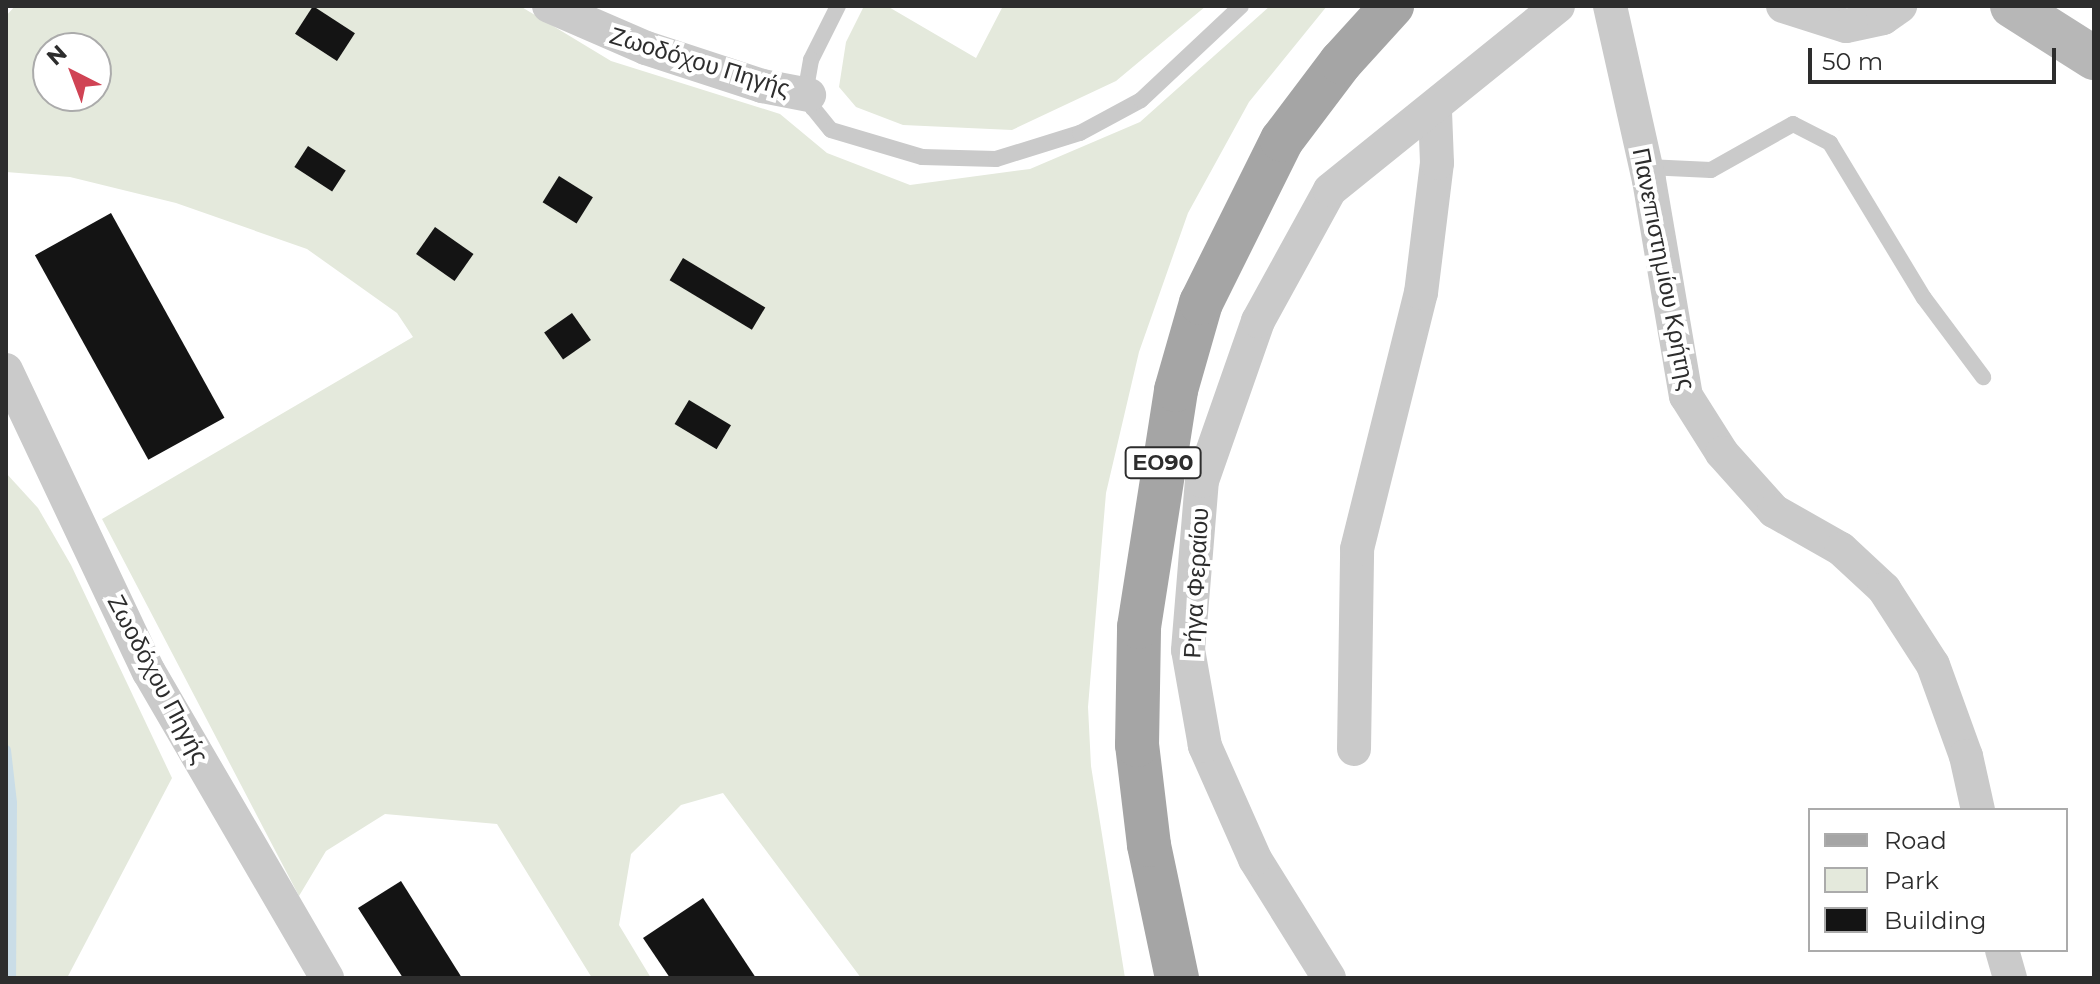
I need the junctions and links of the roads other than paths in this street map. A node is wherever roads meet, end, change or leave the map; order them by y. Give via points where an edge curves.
1 (549, 6) edge
2 (838, 6) edge
3 (1241, 6) edge
4 (1392, 6) edge
5 (1558, 6) edge
6 (1610, 6) edge
7 (1783, 6) edge
8 (1900, 6) edge
9 (2012, 6) edge
10 (2094, 58) edge
11 (809, 95) junction
12 (1435, 110) junction
13 (1647, 167) junction
14 (6, 370) edge
15 (1983, 377) dead end
16 (1354, 749) dead end
17 (1978, 808) edge
18 (2003, 952) edge
19 (327, 978) edge
20 (1177, 978) edge
21 (1329, 978) edge
22 (2010, 978) edge

1 - 11 street, Ζωοδόχου Πηγής via 646,48 762,86
2 - 11 lane via 811,60
3 - 11 lane via 1141,100 1080,133 996,159 922,157 862,143 831,130
4 - 20 main road, ΕΟ90 via 1282,140 1201,303 1176,390 1139,627 1137,745 1149,845
5 - 12 street, Ρήγα Φεραίου
6 - 13 street, Πανεπιστημίου Κρήτης
7 - 8 street via 1846,26 1883,18
9 - 10 street
12 - 16 street via 1437,163 1421,293 1357,549
12 - 21 street, Ρήγα Φεραίου via 1400,128 1330,190 1258,321 1202,481 1188,650 1205,746 1255,859
13 - 15 lane via 1711,170 1793,124 1830,143 1924,298
13 - 17 street, Πανεπιστημίου Κρήτης via 1686,396 1722,453 1774,511 1841,549 1884,589 1933,665 1966,756
14 - 19 street, Ζωοδόχου Πηγής via 149,672
18 - 22 street

